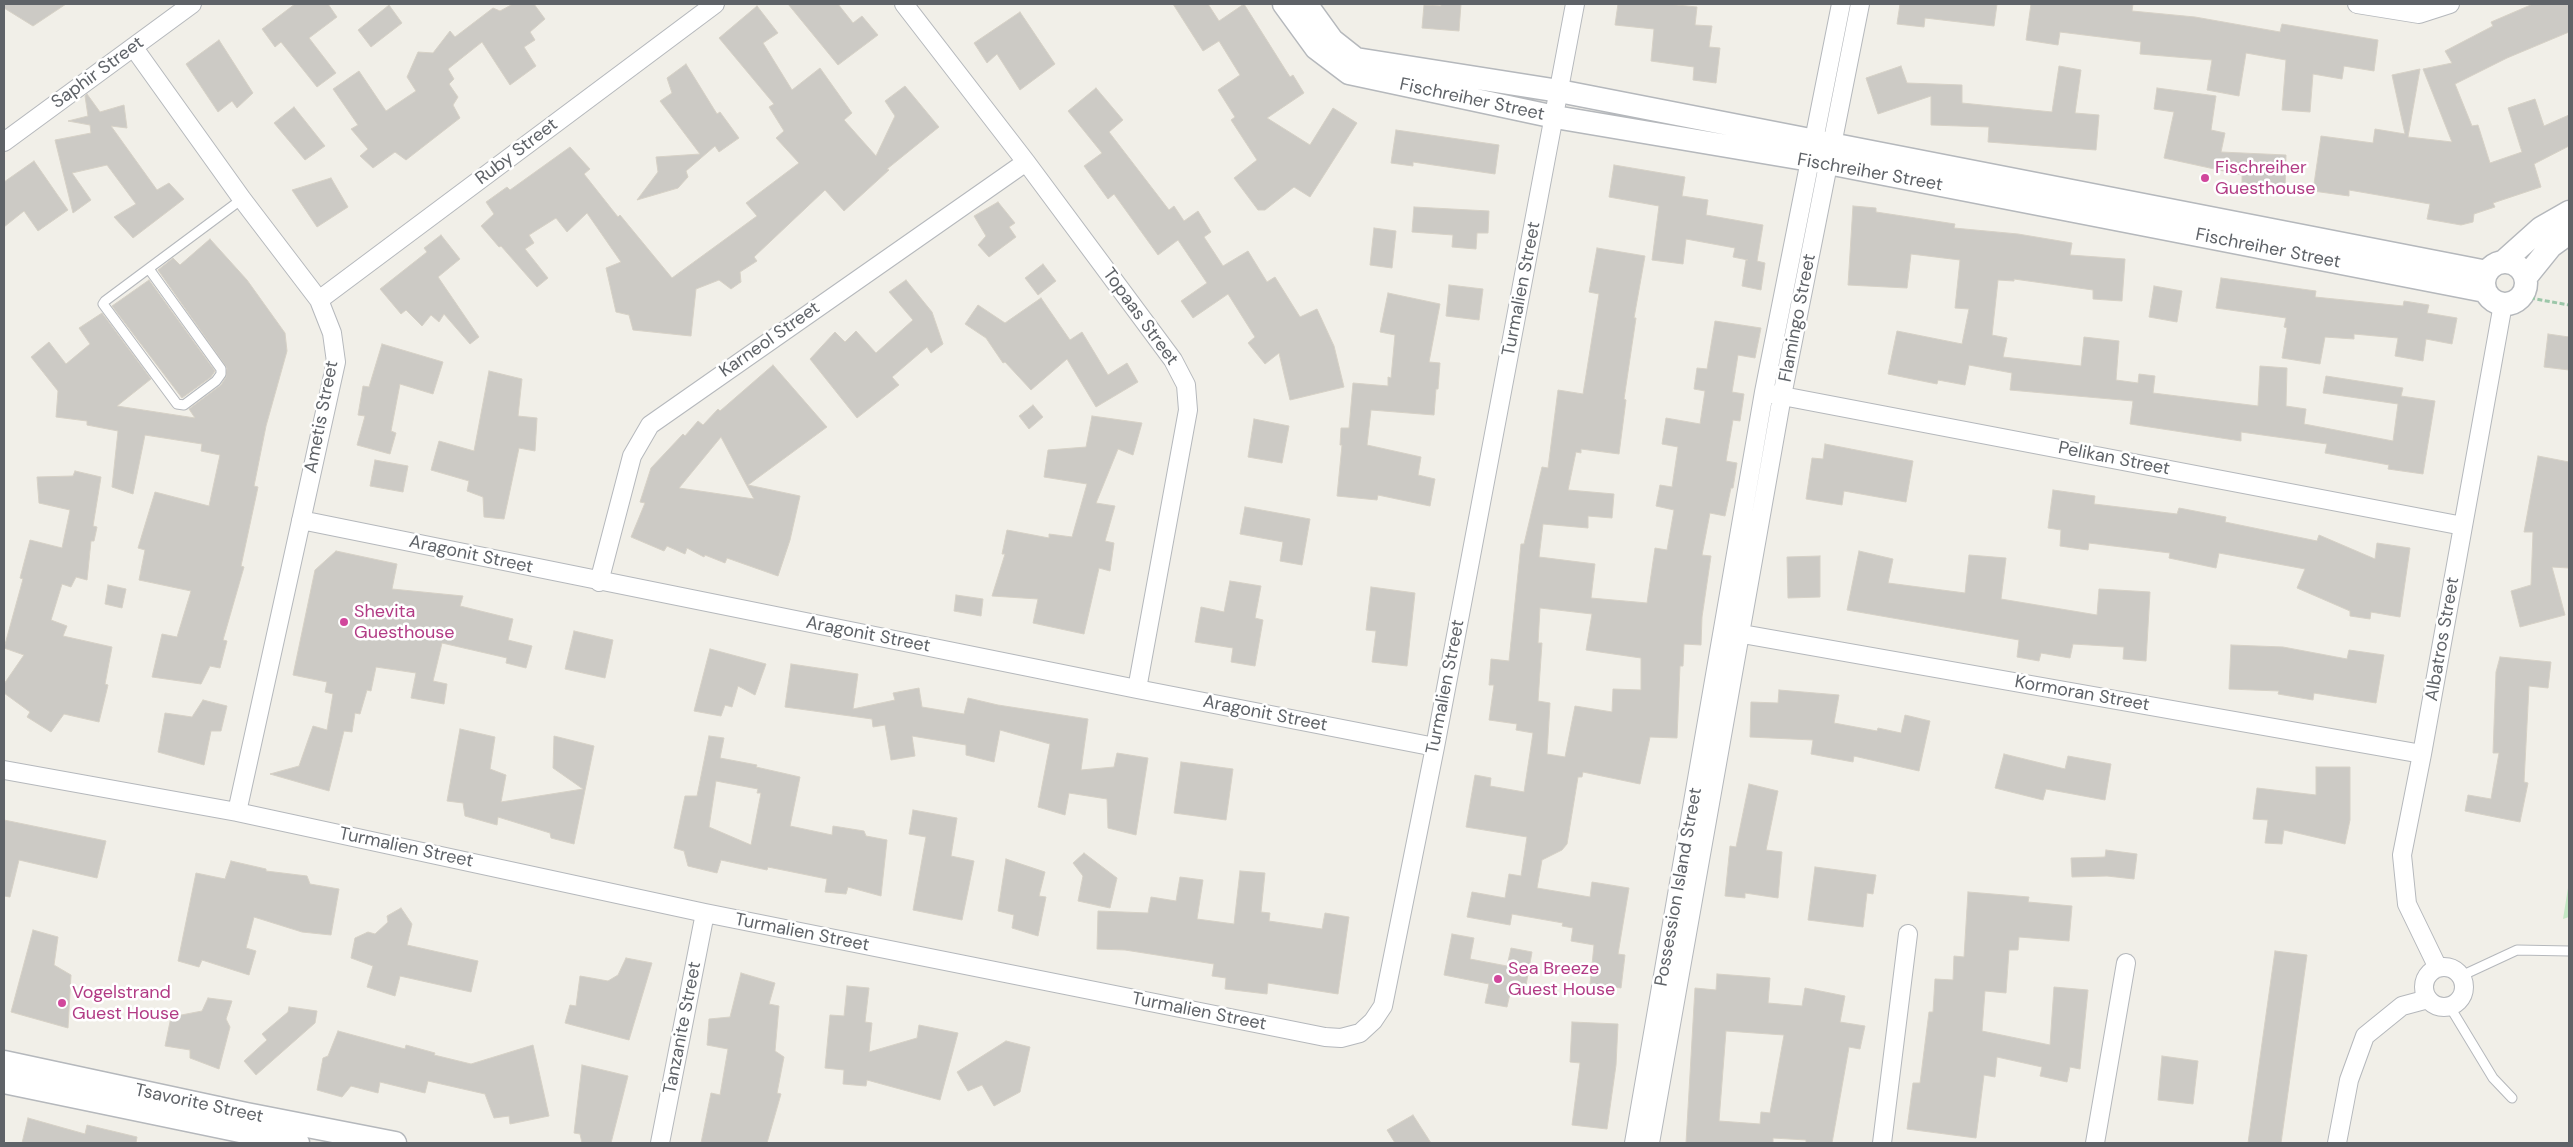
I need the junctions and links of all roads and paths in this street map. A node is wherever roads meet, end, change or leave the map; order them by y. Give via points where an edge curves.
1 (192, 4) edge
2 (715, 4) edge
3 (904, 4) edge
4 (1284, 4) edge
5 (1306, 4) edge
6 (1575, 4) edge
7 (1841, 4) edge
8 (1860, 4) edge
9 (2357, 4) edge
10 (2450, 4) edge
11 (134, 48) junction
12 (1559, 92) junction
13 (1554, 118) junction
14 (4, 142) edge
15 (1821, 152) junction
16 (1026, 162) junction
17 (242, 199) junction
18 (2569, 212) edge
19 (2569, 233) edge
20 (149, 269) junction
21 (2504, 284) junction
22 (319, 300) junction
23 (2569, 305) edge
24 (1764, 392) junction
25 (1782, 396) junction
26 (301, 520) junction
27 (2463, 526) junction
28 (599, 582) junction
29 (1724, 631) junction
30 (1742, 634) junction
31 (1137, 689) junction
32 (1435, 747) junction
33 (2422, 754) junction
34 (4, 770) edge
35 (237, 812) junction
36 (705, 913) junction
37 (1908, 934) dead end
38 (2569, 951) edge
39 (2126, 963) dead end
40 (2438, 968) junction
41 (2461, 976) junction
42 (2428, 999) junction
43 (2450, 1007) junction
44 (4, 1062) edge
45 (4, 1082) edge
46 (2512, 1098) dead end
47 (243, 1130) edge
48 (298, 1143) edge
49 (395, 1143) edge
50 (660, 1143) edge
51 (1634, 1143) edge
52 (1650, 1143) edge
53 (1882, 1143) edge
54 (2095, 1143) edge
55 (2337, 1143) edge

1 - 11 street, Saphir Street
2 - 22 street, Ruby Street
3 - 16 street, Topaas Street
4 - 13 street, Fischreiher Street via 1316,48 1349,73
5 - 12 street, Fischreiher Street via 1332,40 1356,58
6 - 12 street, Turmalien Street
7 - 15 street, Flamingo Street
8 - 15 street, Flamingo Street
9 - 10 street via 2419,14
11 - 14 street, Saphir Street
11 - 17 street, Ametis Street
12 - 13 street, Turmalien Street
12 - 15 street, Fischreiher Street
13 - 15 street, Fischreiher Street
13 - 32 street, Turmalien Street
15 - 21 street, Fischreiher Street
15 - 24 street, Flamingo Street
15 - 25 street, Flamingo Street
16 - 28 street, Karneol Street via 650,425 632,456
16 - 31 street, Topaas Street via 1173,360 1186,385 1188,410
17 - 20 lane
17 - 22 street, Ametis Street
18 - 21 street via 2541,228
19 - 21 street
20 - 20 lane via 105,301 103,307 177,404 184,405 216,381 221,369
21 - 23 path
21 - 27 street, Albatros Street
22 - 26 street, Ametis Street via 332,333 336,362
24 - 25 street, Pelikan Street
24 - 29 street, Flamingo Street
25 - 27 street, Pelikan Street
25 - 30 street, Flamingo Street
26 - 28 street, Aragonit Street
26 - 35 street, Ametis Street
27 - 33 street, Albatros Street
28 - 31 street, Aragonit Street
29 - 30 street, Kormoran Street
29 - 51 street, Possession Island Street
30 - 33 street, Kormoran Street
30 - 52 street, Possession Island Street
31 - 32 street, Aragonit Street
32 - 36 street, Turmalien Street via 1383,1006 1368,1027 1352,1036 1325,1037
33 - 40 street, Albatros Street via 2402,855 2407,904
34 - 35 street, Turmalien Street
35 - 36 street, Turmalien Street
36 - 50 street, Tanzanite Street
37 - 53 street
38 - 41 lane via 2517,950
39 - 54 street
40 - 41 street via 2451,968
40 - 42 street via 2428,975 2424,987
41 - 43 street via 2465,988 2460,1000
42 - 43 street via 2438,1007
42 - 55 street via 2402,1006 2364,1036 2349,1080
43 - 46 lane via 2494,1078
44 - 47 street, Tsavorite Street
45 - 47 street, Tsavorite Street
47 - 48 street, Tsavorite Street
47 - 49 street, Tsavorite Street

